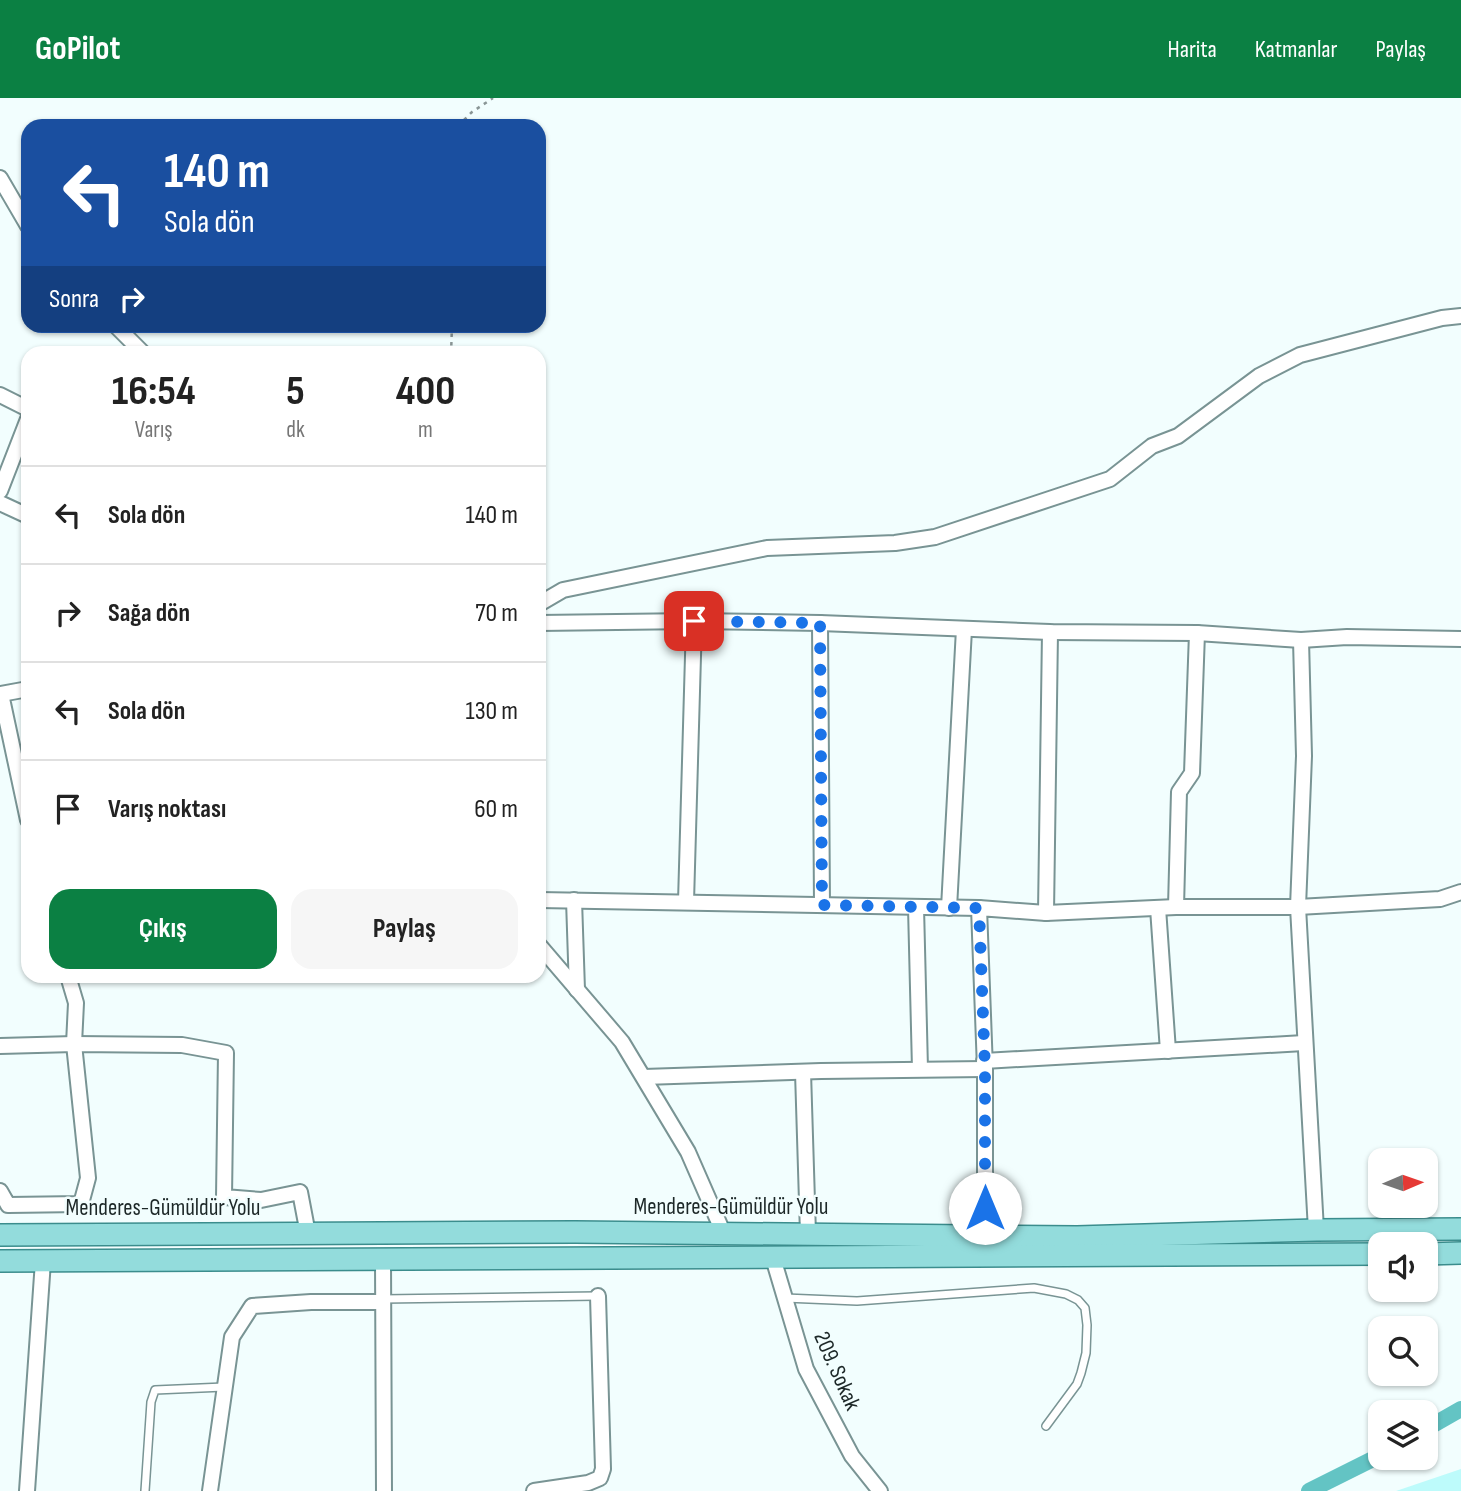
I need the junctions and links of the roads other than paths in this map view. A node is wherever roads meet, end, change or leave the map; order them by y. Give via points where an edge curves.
1 (0, 178) edge
2 (21, 214) edge
3 (1461, 316) edge
4 (123, 333) edge
5 (136, 346) edge
6 (0, 395) edge
7 (21, 406) edge
8 (21, 437) edge
9 (0, 491) edge
10 (0, 503) edge
11 (21, 513) edge
12 (546, 600) edge
13 (694, 621) junction
14 (546, 623) edge
15 (820, 623) junction
16 (964, 629) junction
17 (1049, 632) junction
18 (1198, 633) junction
19 (1461, 639) edge
20 (1301, 640) junction
21 (21, 690) edge
22 (0, 691) edge
23 (21, 788) edge
24 (1461, 892) edge
25 (546, 900) edge
26 (574, 900) junction
27 (686, 902) junction
28 (822, 905) junction
29 (916, 907) junction
30 (1176, 907) junction
31 (1298, 907) junction
32 (949, 908) junction
33 (979, 908) junction
34 (1157, 908) junction
35 (1046, 913) junction
36 (546, 953) edge
37 (71, 983) edge
38 (577, 990) junction
39 (1304, 1043) junction
40 (74, 1044) junction
41 (0, 1046) edge
42 (1168, 1051) junction
43 (984, 1065) junction
44 (920, 1069) junction
45 (803, 1072) junction
46 (644, 1077) junction
47 (0, 1191) edge
48 (1461, 1229) edge
49 (1316, 1230) junction
50 (723, 1232) junction
51 (308, 1234) junction
52 (808, 1234) junction
53 (0, 1235) edge
54 (985, 1236) junction
55 (1368, 1254) edge
56 (1438, 1254) edge
57 (1461, 1254) edge
58 (773, 1258) junction
59 (383, 1259) junction
60 (0, 1261) edge
61 (43, 1261) junction
62 (598, 1296) joint
63 (785, 1298) junction
64 (383, 1300) junction
65 (225, 1387) junction
66 (1046, 1426) dead end
67 (27, 1491) edge
68 (145, 1491) edge
69 (211, 1491) edge
70 (384, 1491) edge
71 (534, 1491) edge
72 (880, 1491) edge

1 - 2 street
3 - 12 street via 1300,355 1259,376 1110,479 935,537 767,548 563,590
4 - 5 street
6 - 7 street
8 - 9 street
10 - 11 street
13 - 14 street
13 - 15 street
13 - 27 street
15 - 16 street
15 - 28 street
16 - 17 street
16 - 32 street
17 - 18 street
17 - 35 street
18 - 20 street
18 - 30 street via 1192,772 1179,792
19 - 20 street
20 - 31 street via 1304,756
21 - 22 street
22 - 23 street
24 - 31 street via 1440,899
25 - 26 street
26 - 27 street
26 - 38 street
27 - 28 street
28 - 29 street
29 - 32 street
29 - 44 street
30 - 31 street
30 - 34 street
31 - 39 street
32 - 33 street
33 - 35 street
33 - 43 street
34 - 35 street
34 - 42 street
36 - 38 street
37 - 40 street via 76,1003
38 - 46 street via 622,1042
39 - 42 street
39 - 49 street
40 - 41 street
40 - 47 street via 88,1178 81,1204 8,1205
40 - 51 street via 182,1045 226,1053 224,1197 261,1200 300,1192
42 - 43 street
43 - 44 street
43 - 54 street
44 - 45 street
45 - 46 street
45 - 52 street
46 - 50 street via 688,1152
48 - 49 main road, Menderes-Gümüldür Yolu
49 - 54 main road, Menderes-Gümüldür Yolu
50 - 51 main road, Menderes-Gümüldür Yolu
50 - 52 main road, Menderes-Gümüldür Yolu
51 - 53 main road, Menderes-Gümüldür Yolu
52 - 54 main road, Menderes-Gümüldür Yolu
55 - 58 main road
56 - 57 main road
58 - 59 main road
58 - 63 street, 209. Sokak
59 - 61 main road
59 - 64 street
60 - 61 main road
61 - 67 street
62 - 64 lane
62 - 71 street via 603,1469 600,1478 588,1483
63 - 66 lane via 857,1301 1034,1288 1066,1294 1086,1308 1086,1353 1077,1384
63 - 72 street, 209. Sokak via 806,1368 852,1456
64 - 65 street via 252,1306 232,1337
64 - 70 street
65 - 68 lane via 155,1390
65 - 69 street

